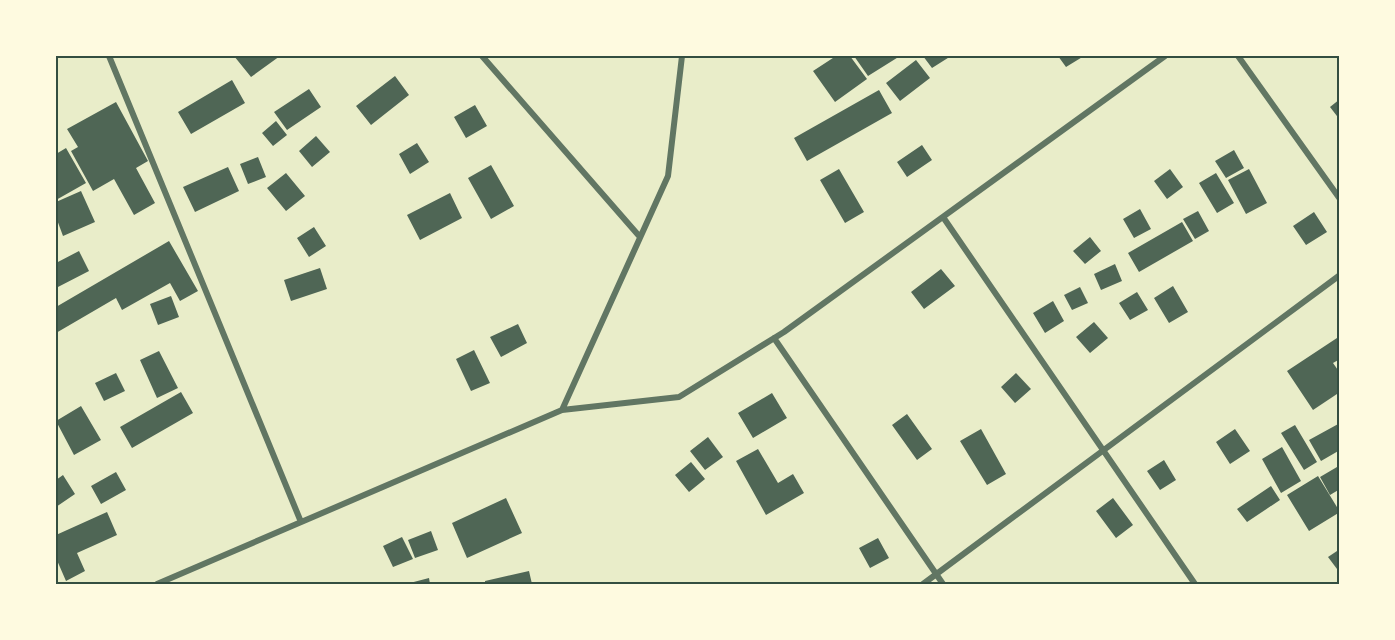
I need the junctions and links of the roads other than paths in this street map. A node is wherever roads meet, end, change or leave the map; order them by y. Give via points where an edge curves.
1 (109, 56) edge
2 (482, 56) edge
3 (682, 56) edge
4 (1165, 56) edge
5 (1238, 56) edge
6 (1340, 199) edge
7 (943, 217) junction
8 (640, 237) junction
9 (1340, 275) edge
10 (774, 338) junction
11 (562, 410) junction
12 (1103, 451) junction
13 (301, 522) junction
14 (936, 575) junction
15 (157, 585) edge
16 (923, 585) edge
17 (943, 585) edge
18 (1195, 585) edge

1 - 13 street
2 - 8 street
3 - 8 street via 668,176
4 - 7 street
5 - 6 street
7 - 10 street
7 - 12 street
8 - 11 street
9 - 12 street
10 - 11 street via 679,397
10 - 14 street
11 - 13 street
12 - 14 street
12 - 18 street
13 - 15 street
14 - 16 street
14 - 17 street

